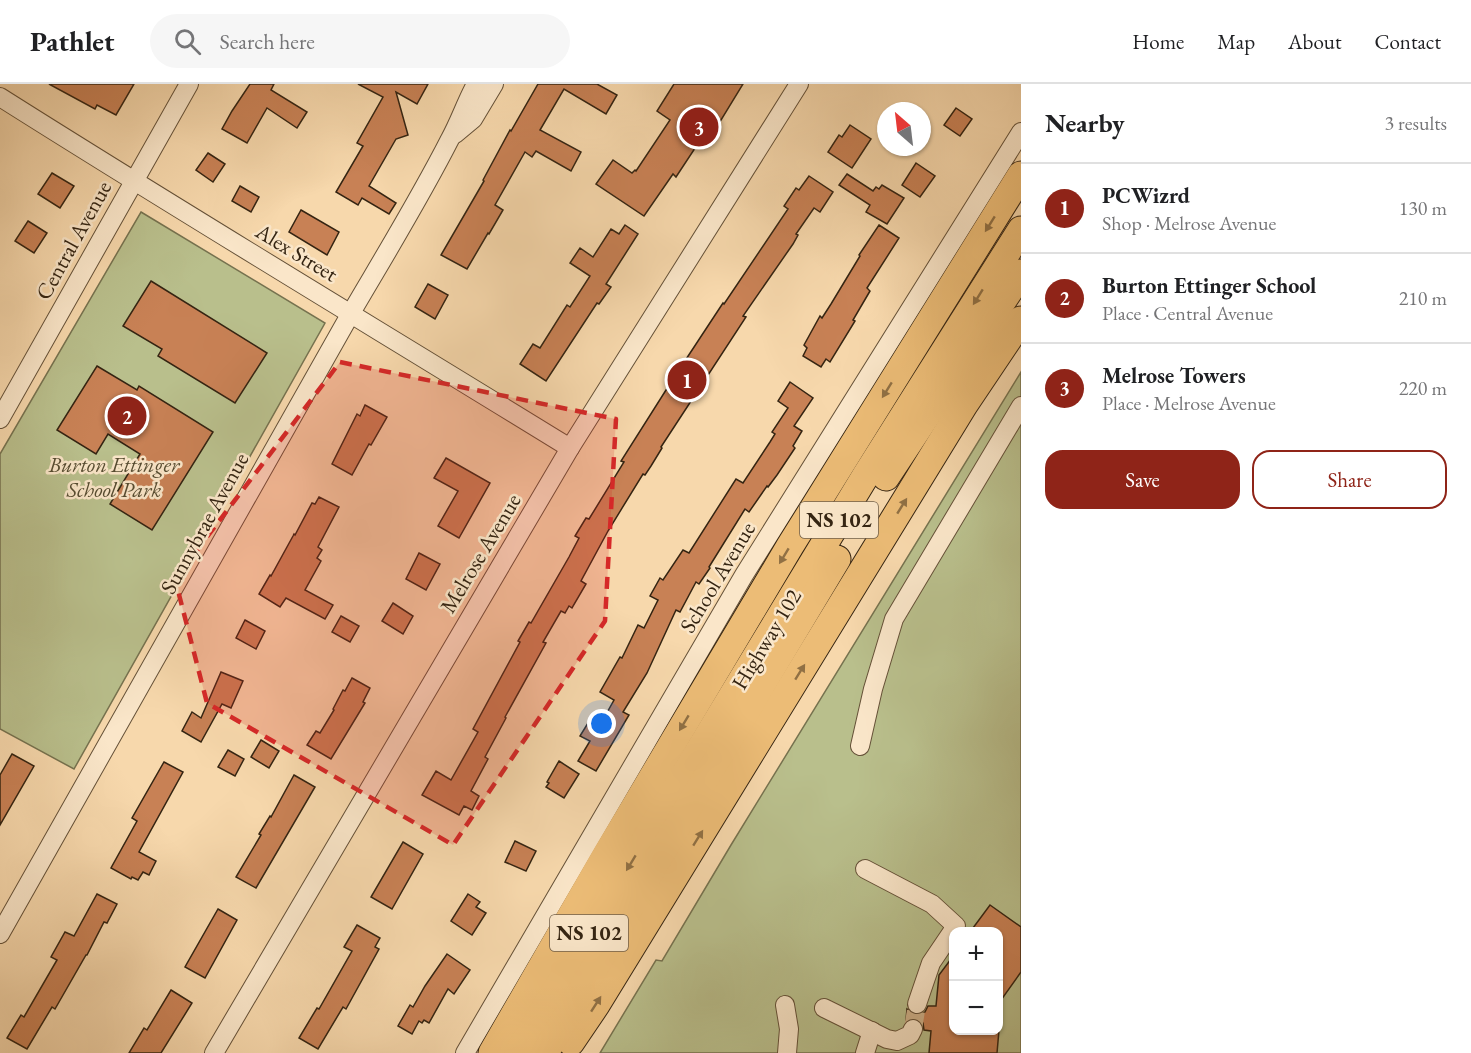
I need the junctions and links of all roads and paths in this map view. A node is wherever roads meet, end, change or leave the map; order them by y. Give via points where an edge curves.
1 (189, 84) edge
2 (476, 84) edge
3 (494, 84) edge
4 (800, 84) edge
5 (0, 97) edge
6 (1021, 132) edge
7 (451, 137) junction
8 (1021, 175) edge
9 (134, 182) junction
10 (1021, 230) edge
11 (1021, 273) edge
12 (351, 313) junction
13 (1021, 320) edge
14 (1021, 406) edge
15 (0, 419) edge
16 (570, 448) junction
17 (860, 746) dead end
18 (865, 869) dead end
19 (0, 934) edge
20 (786, 1005) dead end
21 (916, 1005) tunnel mouth
22 (824, 1008) dead end
23 (914, 1029) dead end
24 (872, 1031) junction
25 (214, 1053) edge
26 (465, 1053) edge
27 (492, 1053) edge
28 (518, 1053) edge
29 (545, 1053) edge
30 (563, 1053) edge
31 (787, 1053) edge
32 (865, 1053) edge

1 - 9 street, Central Avenue
2 - 7 street, Sunnybrae Avenue
3 - 7 street, Sunnybrae Avenue via 473,119
4 - 16 street, Melrose Avenue
5 - 9 street, Alex Street
6 - 26 street, School Avenue via 744,575
7 - 12 street, Sunnybrae Avenue
8 -> 27 highway via 784,556
9 - 12 street, Alex Street
9 - 15 street, Central Avenue
10 -> 28 highway, Highway 102 / NS 102 via 859,485
11 - 29 highway, Highway 102 / NS 102 via 880,486
12 - 16 street, Alex Street
12 - 19 street, Sunnybrae Avenue
30 -> 13 highway via 964,405
14 - 17 street via 894,619
16 - 25 street, Melrose Avenue
18 - 21 street via 933,904 956,926 931,963
20 - 31 street
22 - 24 street
23 - 24 street via 897,1041
24 - 32 street

